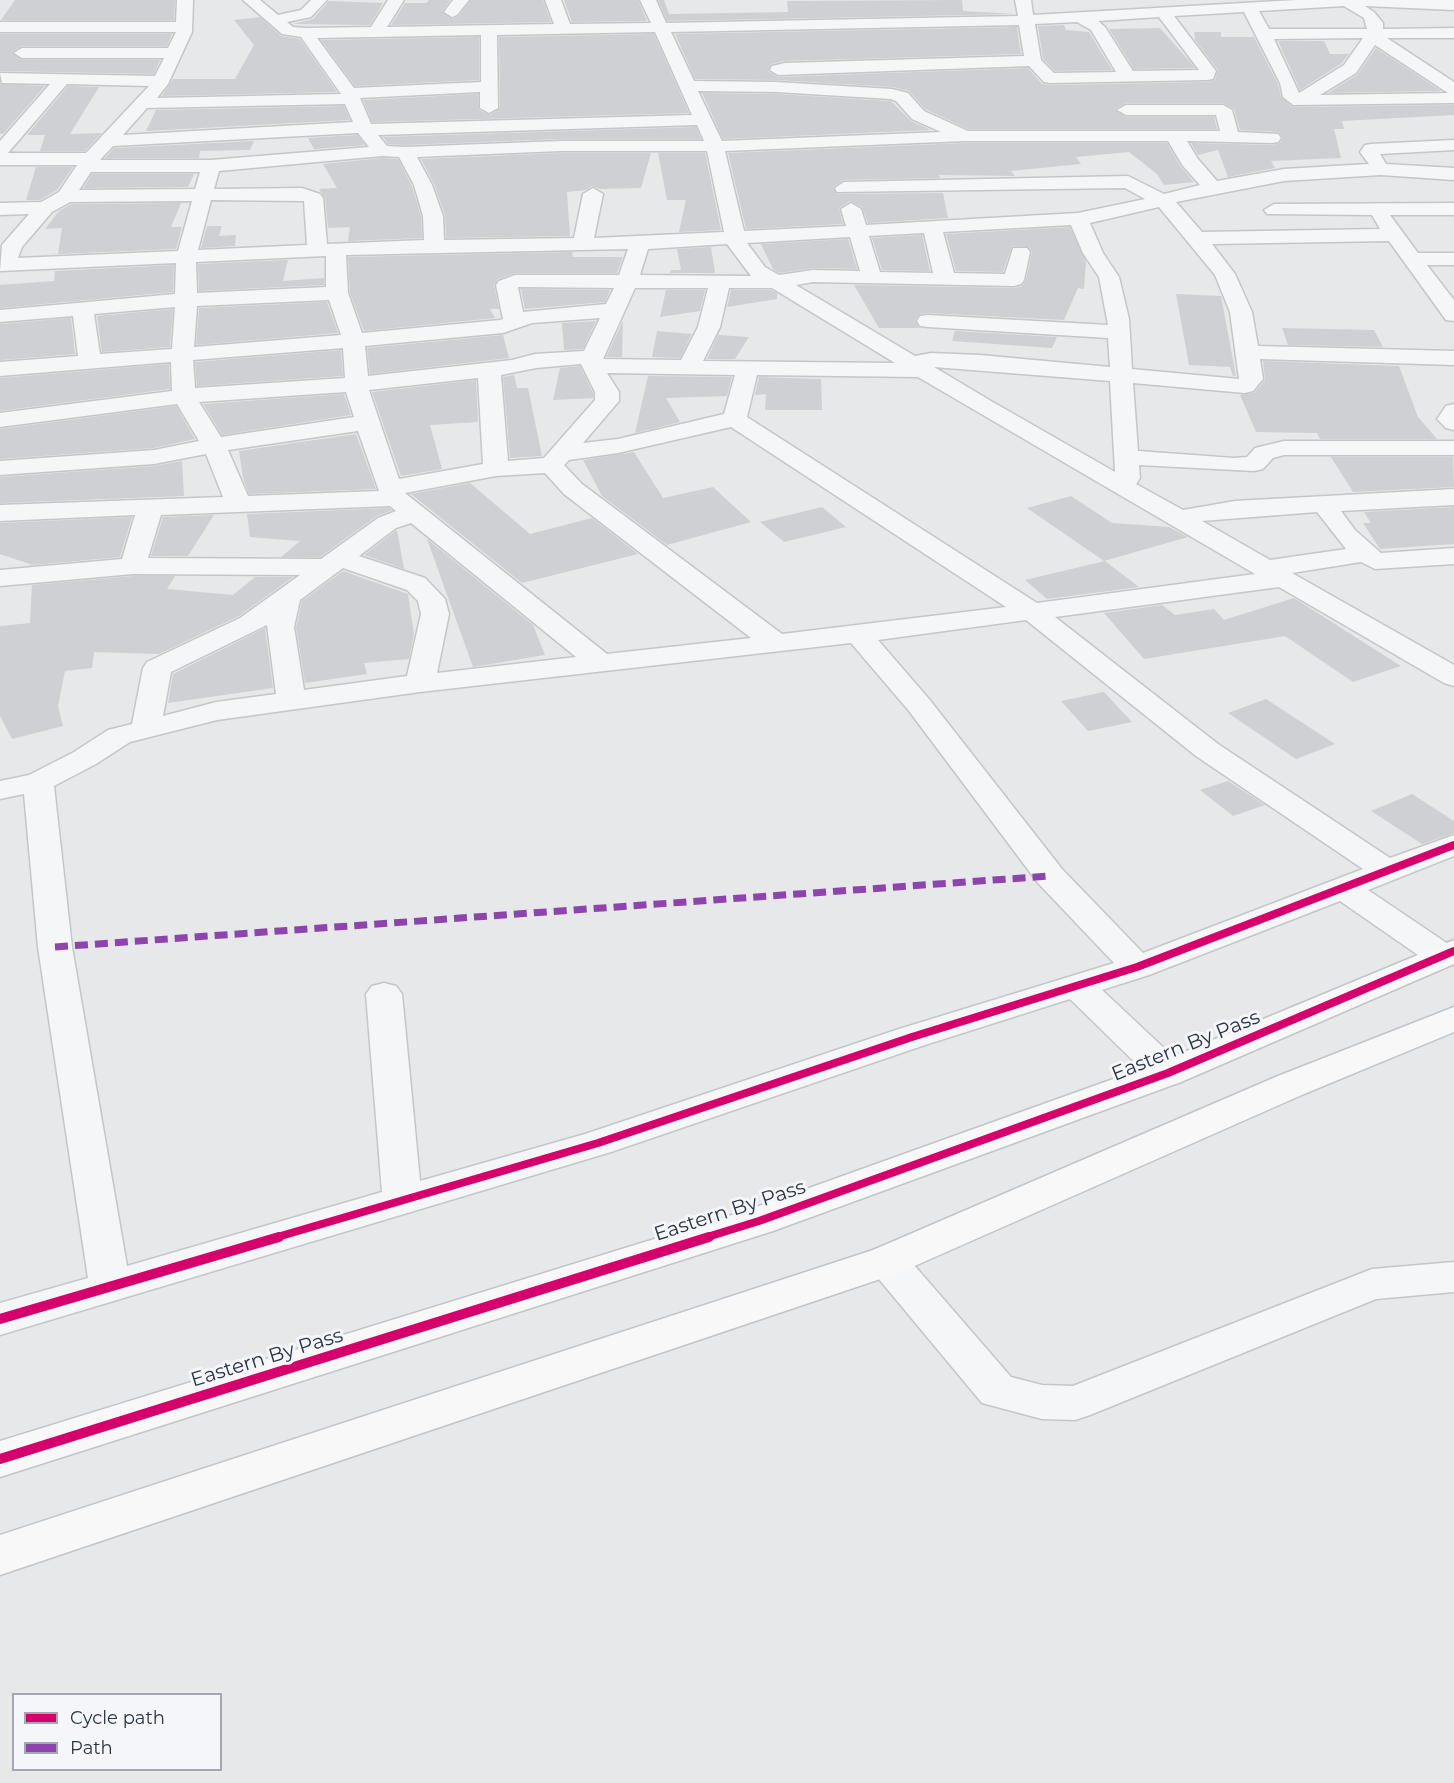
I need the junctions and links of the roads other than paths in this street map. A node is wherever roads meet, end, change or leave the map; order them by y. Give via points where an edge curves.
1 (184, 0) edge
2 (251, 0) edge
3 (319, 0) edge
4 (396, 0) edge
5 (553, 0) edge
6 (648, 0) edge
7 (1023, 0) edge
8 (1387, 1) edge
9 (1345, 2) edge
10 (896, 4) dead end
11 (1454, 5) edge
12 (1239, 6) edge
13 (52, 9) dead end
14 (1164, 13) junction
15 (1080, 17) junction
16 (276, 20) junction
17 (1028, 20) junction
18 (905, 24) junction
19 (822, 25) junction
20 (40, 26) junction
21 (0, 27) edge
22 (184, 27) junction
23 (659, 28) junction
24 (489, 29) junction
25 (377, 30) junction
26 (564, 30) junction
27 (306, 33) junction
28 (1373, 33) junction
29 (1454, 33) edge
30 (1263, 34) junction
31 (22, 53) junction
32 (175, 53) junction
33 (1407, 60) junction
34 (1442, 61) dead end
35 (1033, 62) junction
36 (849, 66) junction
37 (1127, 76) junction
38 (1097, 77) junction
39 (1, 78) edge
40 (63, 79) junction
41 (161, 81) junction
42 (687, 86) junction
43 (490, 87) junction
44 (776, 87) junction
45 (1454, 89) edge
46 (350, 96) junction
47 (1454, 98) edge
48 (1299, 101) junction
49 (142, 103) junction
50 (1126, 110) junction
51 (704, 120) junction
52 (489, 124) junction
53 (365, 128) junction
54 (1146, 135) junction
55 (969, 136) junction
56 (1175, 137) junction
57 (1230, 137) junction
58 (936, 138) junction
59 (1272, 138) junction
60 (107, 141) junction
61 (832, 143) junction
62 (1454, 145) edge
63 (715, 146) junction
64 (382, 151) junction
65 (0, 152) edge
66 (405, 152) junction
67 (1005, 152) dead end
68 (0, 159) edge
69 (294, 161) junction
70 (1034, 164) dead end
71 (211, 166) junction
72 (84, 168) junction
73 (1381, 169) junction
74 (1352, 170) junction
75 (1454, 174) edge
76 (1284, 175) junction
77 (55, 179) dead end
78 (1258, 180) junction
79 (1086, 182) junction
80 (961, 184) junction
81 (844, 188) junction
82 (1213, 188) junction
83 (291, 194) junction
84 (592, 194) dead end
85 (202, 195) junction
86 (66, 196) junction
87 (1164, 201) junction
88 (45, 208) junction
89 (0, 209) edge
90 (1454, 209) edge
91 (1274, 210) junction
92 (1377, 210) junction
93 (1078, 219) junction
94 (932, 226) junction
95 (857, 229) junction
96 (1393, 235) junction
97 (1289, 236) junction
98 (735, 238) junction
99 (1198, 238) junction
100 (639, 243) junction
101 (583, 244) junction
102 (434, 247) junction
103 (327, 250) junction
104 (1020, 252) dead end
105 (186, 257) junction
106 (1411, 259) junction
107 (1454, 259) edge
108 (3, 260) edge
109 (872, 278) junction
110 (939, 279) junction
111 (628, 281) junction
112 (720, 282) junction
113 (775, 282) junction
114 (1444, 290) edge
115 (65, 291) junction
116 (337, 293) junction
117 (185, 300) junction
118 (614, 309) junction
119 (1454, 315) edge
120 (0, 316) edge
121 (521, 319) junction
122 (928, 321) junction
123 (1119, 332) junction
124 (354, 341) junction
125 (1247, 352) junction
126 (182, 354) junction
127 (1454, 358) edge
128 (535, 361) junction
129 (90, 362) junction
130 (592, 362) junction
131 (921, 364) junction
132 (689, 366) junction
133 (748, 367) junction
134 (0, 369) edge
135 (489, 370) junction
136 (1120, 376) junction
137 (357, 384) junction
138 (184, 396) junction
139 (1454, 411) edge
140 (735, 419) junction
141 (0, 420) edge
142 (368, 422) junction
143 (1454, 423) edge
144 (214, 445) junction
145 (1454, 448) edge
146 (1127, 457) junction
147 (554, 460) junction
148 (0, 468) edge
149 (496, 469) junction
150 (1129, 490) junction
151 (1454, 497) edge
152 (401, 499) junction
153 (238, 503) junction
154 (1325, 506) junction
155 (150, 507) junction
156 (0, 513) edge
157 (1179, 519) junction
158 (1364, 554) junction
159 (1454, 556) edge
160 (333, 563) junction
161 (133, 566) junction
162 (1273, 574) junction
163 (0, 578) edge
164 (288, 595) junction
165 (1031, 611) junction
166 (858, 634) junction
167 (776, 643) junction
168 (601, 663) junction
169 (1454, 677) edge
170 (420, 683) junction
171 (291, 700) junction
172 (146, 729) junction
173 (38, 782) junction
174 (0, 790) edge
175 (1454, 845) edge
176 (1388, 871) junction
177 (1342, 887) junction
178 (1449, 953) edge
179 (1137, 967) junction
180 (1077, 986) junction
181 (384, 994) dead end
182 (1454, 1019) edge
183 (1168, 1073) junction
184 (402, 1200) junction
185 (887, 1261) junction
186 (1454, 1276) edge
187 (110, 1286) junction
188 (0, 1319) edge
189 (0, 1459) edge
190 (0, 1555) edge

1 - 22 street
2 - 16 street
3 - 16 street via 306,14
4 - 25 street
5 - 26 street
6 - 23 street
7 - 17 street
8 - 9 street
8 - 11 street
9 - 12 street
9 - 28 street via 1369,15 1375,23
10 - 18 street
12 - 14 street
12 - 30 street
13 - 20 street
14 - 15 street
14 - 37 street via 1208,73
15 - 17 street
15 - 37 street via 1096,27
16 - 27 street via 288,31
17 - 18 street
17 - 35 street
18 - 19 street
19 - 23 street
19 - 36 street
20 - 21 street
20 - 22 street
20 - 31 street
22 - 32 street
23 - 26 street
23 - 42 street
24 - 25 street
24 - 26 street
24 - 43 street
25 - 27 street
27 - 46 street
28 - 29 street
28 - 30 street
28 - 33 street
28 - 48 street via 1350,69
30 - 48 street via 1292,97
31 - 32 street
31 - 39 street
32 - 41 street
33 - 34 street
33 - 45 street
35 - 36 street
35 - 38 street via 1050,78
36 - 44 street via 780,68
37 - 38 street
38 - 50 street
39 - 40 street
40 - 41 street
40 - 65 street
41 - 49 street
42 - 44 street
42 - 51 street
43 - 46 street
43 - 52 street
44 - 55 street via 902,97 918,115
46 - 49 street
46 - 53 street
47 - 48 street
48 - 59 street via 1282,116
49 - 60 street
50 - 54 street
50 - 57 street via 1223,110
51 - 52 street
51 - 63 street
52 - 53 street
53 - 60 street
53 - 64 street
54 - 55 street
54 - 56 street
55 - 58 street
55 - 67 street
56 - 57 street
56 - 82 street
57 - 59 street
58 - 61 street
58 - 80 street
59 - 76 street
60 - 72 street
61 - 63 street
61 - 81 street
62 - 73 street via 1371,149 1369,152
63 - 66 street
63 - 98 street
64 - 66 street
64 - 69 street
66 - 102 street via 423,185 433,216
68 - 72 street
69 - 71 street
69 - 83 street
70 - 79 street
71 - 72 street
71 - 85 street
72 - 77 street
72 - 86 street
73 - 74 street
73 - 75 street
74 - 76 street
74 - 92 street
76 - 78 street
78 - 82 street
78 - 91 street
79 - 80 street
79 - 87 street via 1125,180
80 - 81 street
81 - 95 street
82 - 87 street
83 - 85 street
83 - 103 street via 313,198
84 - 101 street
85 - 86 street
85 - 105 street
86 - 88 street
87 - 93 street
87 - 99 street
88 - 89 street
88 - 108 street
90 - 92 street
91 - 92 street
91 - 97 street
92 - 96 street
93 - 94 street
93 - 123 street via 1109,277
94 - 95 street
94 - 110 street
95 - 98 street
95 - 109 street
96 - 97 street
96 - 106 street
97 - 99 street
98 - 100 street
98 - 113 street via 758,271
99 - 125 street via 1226,273 1241,312
100 - 101 street
100 - 111 street
101 - 102 street
102 - 103 street
103 - 105 street
103 - 116 street
104 - 110 street via 1014,280
105 - 115 street
105 - 117 street
106 - 107 street
106 - 114 street
108 - 115 street
109 - 110 street
109 - 113 street via 813,276
110 - 122 street
111 - 112 street
111 - 118 street
111 - 121 street via 509,282 506,285
112 - 113 street
112 - 132 street via 708,327
113 - 131 street
114 - 119 street
115 - 117 street
115 - 120 street
115 - 129 street
116 - 117 street
116 - 124 street
117 - 126 street
118 - 121 street
118 - 130 street
121 - 124 street via 503,326
121 - 128 street
122 - 123 street
122 - 131 street
123 - 136 street
124 - 126 street
124 - 137 street
125 - 127 street
125 - 136 street via 1252,379 1245,386
126 - 129 street
126 - 138 street
128 - 130 street
128 - 135 street
129 - 134 street
130 - 132 street
130 - 147 street via 607,392 607,401
131 - 133 street
131 - 136 street via 980,362
131 - 150 street
132 - 133 street
133 - 140 street
135 - 137 street
135 - 149 street
136 - 146 street
137 - 138 street
137 - 142 street
138 - 141 street
138 - 144 street
139 - 143 street via 1449,419
140 - 147 street
140 - 165 street
142 - 144 street
142 - 152 street
144 - 148 street via 154,457
144 - 153 street
145 - 146 street via 1284,448 1264,453 1254,464 1234,465
146 - 150 street
147 - 149 street
147 - 167 street via 573,489
149 - 152 street
150 - 157 street
151 - 154 street
152 - 153 street
152 - 160 street via 387,523
152 - 168 street
153 - 155 street
154 - 157 street via 1235,509
154 - 158 street
155 - 156 street
155 - 161 street
157 - 162 street
158 - 159 street via 1375,561 1389,562
158 - 162 street
160 - 161 street
160 - 164 street
160 - 170 street via 417,584 431,599 435,614
161 - 163 street
162 - 165 street
162 - 169 street
164 - 171 street via 280,627
164 - 172 street via 250,624 157,668
165 - 166 street
165 - 176 street via 1207,750
166 - 167 street
166 - 179 street via 919,705 1050,876
167 - 168 street
168 - 170 street
170 - 171 street
171 - 172 street via 216,711
172 - 173 street via 119,736
173 - 174 street
173 - 187 street via 55,947
175 - 176 street
176 - 177 street
177 - 178 street
177 - 179 street
178 - 183 main road, Eastern By Pass
179 - 180 street
180 - 183 street
180 - 184 street via 597,1143
181 - 184 street
182 - 185 main road via 1291,1085
183 - 189 main road, Eastern By Pass via 759,1221
184 - 187 street
185 - 186 street via 997,1391 1075,1403 1372,1284
185 - 190 main road
187 - 188 street

